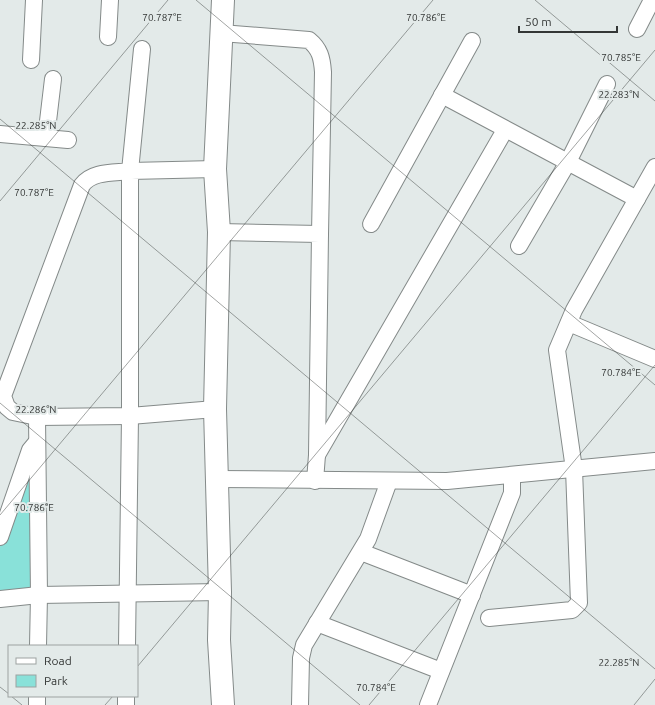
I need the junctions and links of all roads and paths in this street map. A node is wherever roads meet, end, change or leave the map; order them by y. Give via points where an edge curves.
1 (34, 0) edge
2 (110, 0) edge
3 (223, 0) edge
4 (652, 0) edge
5 (637, 29) dead end
6 (221, 33) junction
7 (108, 37) dead end
8 (472, 41) dead end
9 (142, 49) dead end
10 (31, 60) dead end
11 (53, 79) dead end
12 (607, 84) dead end
13 (442, 95) junction
14 (505, 130) junction
15 (0, 134) edge
16 (46, 138) junction
17 (68, 140) dead end
18 (568, 162) junction
19 (130, 170) junction
20 (215, 170) junction
21 (653, 175) edge
22 (637, 199) junction
23 (371, 224) dead end
24 (220, 232) junction
25 (320, 234) junction
26 (519, 246) dead end
27 (569, 323) junction
28 (655, 359) edge
29 (215, 409) junction
30 (130, 416) junction
31 (37, 417) junction
32 (37, 441) junction
33 (317, 455) junction
34 (655, 462) edge
35 (574, 469) junction
36 (512, 475) junction
37 (216, 479) junction
38 (315, 481) junction
39 (389, 481) junction
40 (0, 537) edge
41 (360, 552) junction
42 (220, 592) junction
43 (128, 594) junction
44 (39, 595) junction
45 (472, 595) junction
46 (0, 599) edge
47 (489, 618) dead end
48 (317, 624) junction
49 (38, 645) edge
50 (127, 645) edge
51 (441, 671) junction
52 (223, 705) edge
53 (300, 705) edge
54 (428, 705) edge

1 - 10 street
2 - 7 street
3 - 6 street
4 - 5 street
6 - 20 street
6 - 25 street via 309,40 322,57
8 - 13 street
9 - 19 street
11 - 16 street
12 - 18 street
13 - 14 street
13 - 23 street
14 - 18 street
14 - 33 street
15 - 16 street
16 - 17 street
18 - 22 street
18 - 26 street
19 - 20 street
19 - 30 street
19 - 31 street via 87,178 82,185 3,396 7,407 13,412
20 - 24 street
21 - 22 street
22 - 27 street
24 - 25 street
24 - 29 street
25 - 33 street
27 - 28 street
27 - 35 street via 557,350
29 - 30 street
29 - 37 street
30 - 31 street
30 - 43 street
31 - 32 street
32 - 40 street via 30,450
32 - 44 street
33 - 38 street
34 - 35 street
35 - 36 street
35 - 47 street via 580,603 572,610
36 - 39 street via 447,481
36 - 45 street via 512,493
37 - 38 street
37 - 42 street
38 - 39 street
39 - 41 street via 368,539
41 - 45 street
41 - 48 street
42 - 43 street
42 - 52 street via 219,640
43 - 44 street
43 - 50 street
44 - 46 street
44 - 49 street
45 - 51 street
48 - 51 street
48 - 53 street via 304,645 301,658
51 - 54 street

